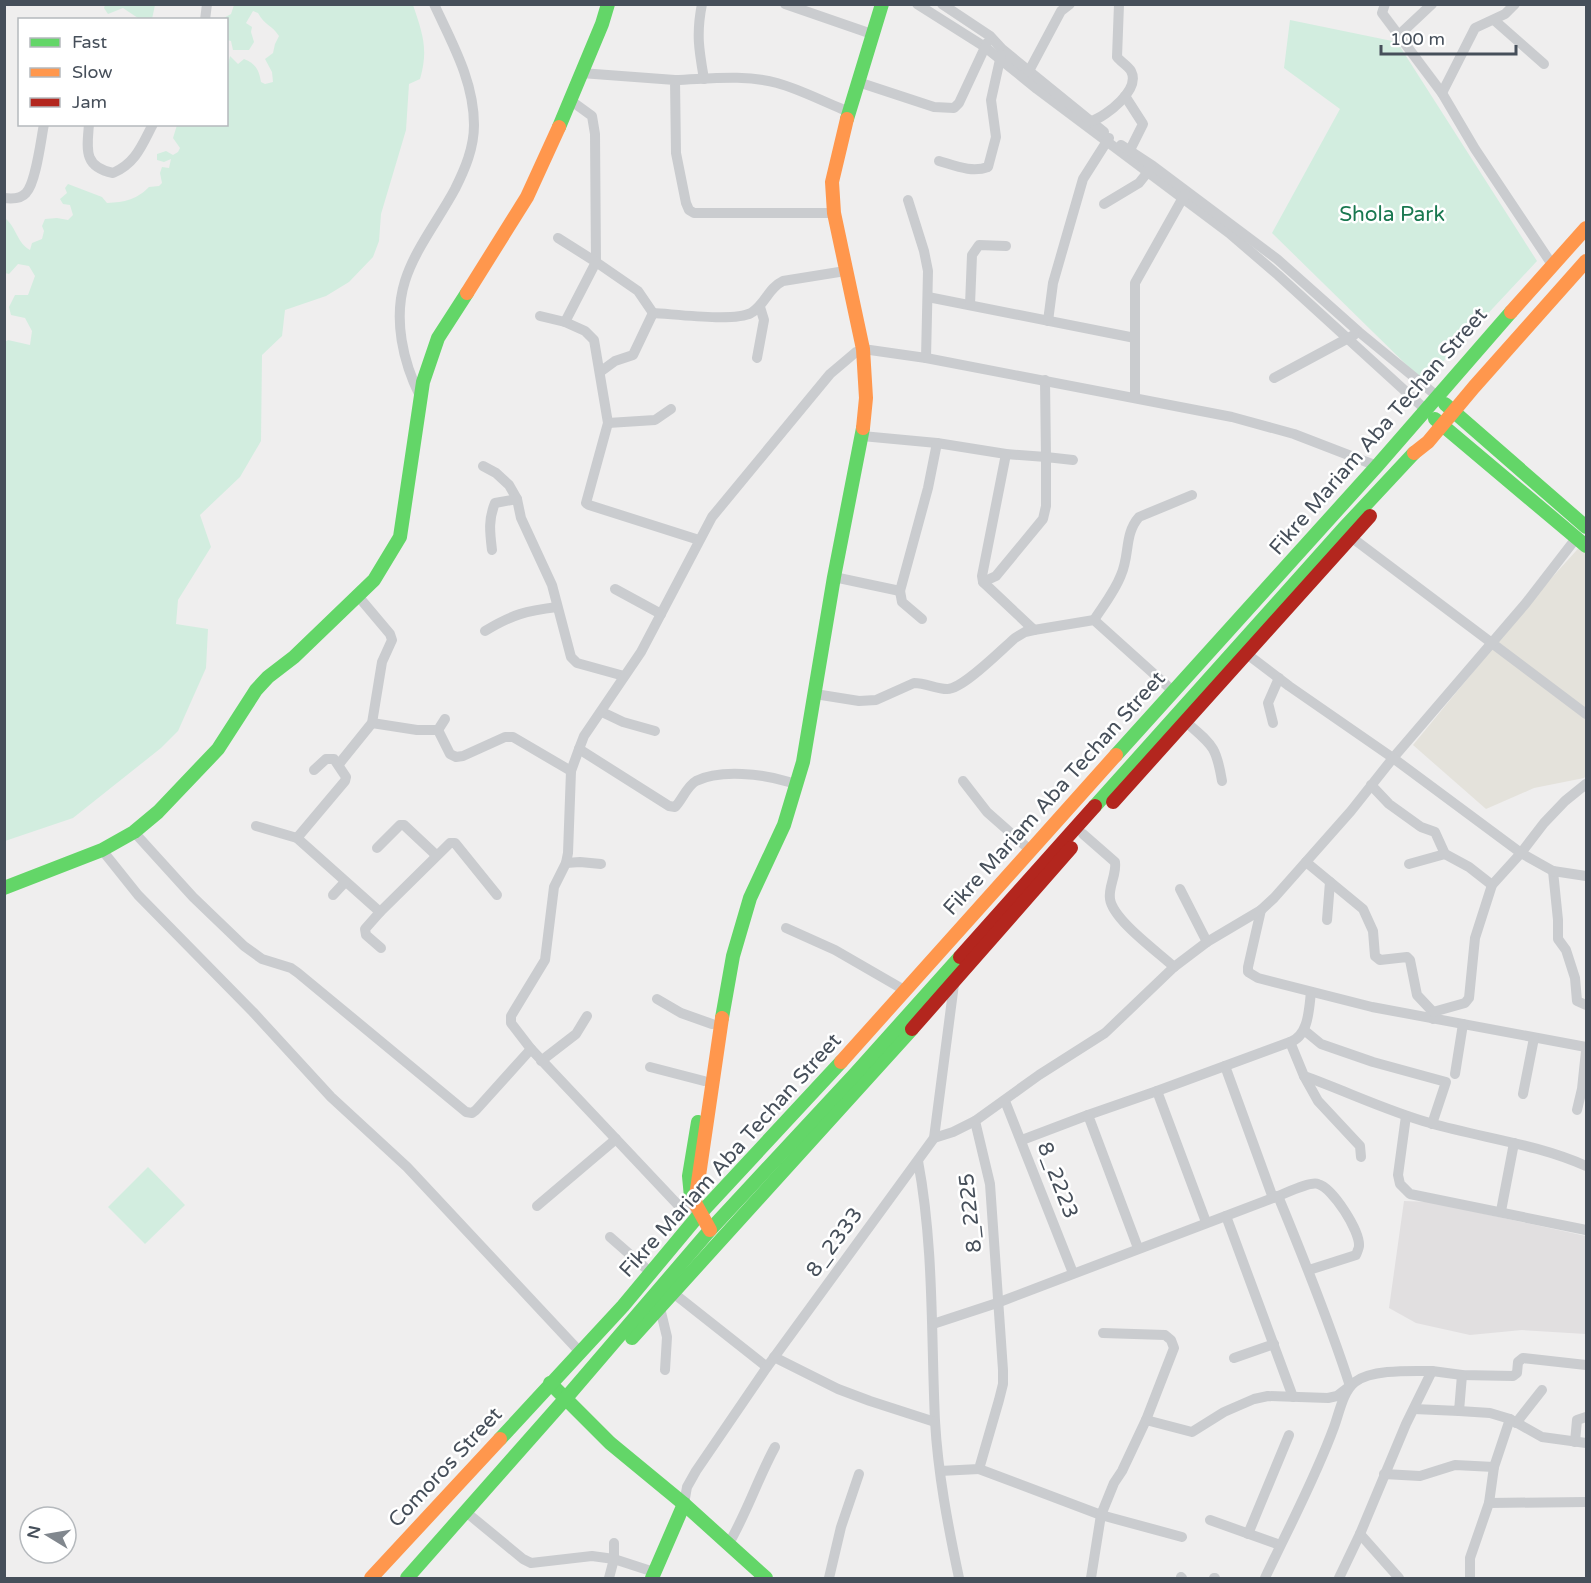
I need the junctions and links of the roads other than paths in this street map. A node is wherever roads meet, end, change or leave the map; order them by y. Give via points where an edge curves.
1 (434, 4) edge
2 (608, 4) edge
3 (702, 4) edge
4 (785, 4) edge
5 (874, 4) edge
6 (882, 4) edge
7 (917, 4) edge
8 (942, 4) edge
9 (1070, 4) edge
10 (1119, 4) edge
11 (1385, 4) edge
12 (1432, 4) edge
13 (1515, 4) edge
14 (1494, 20) junction
15 (866, 32) junction
16 (1399, 35) junction
17 (990, 36) junction
18 (985, 47) junction
19 (1001, 54) junction
20 (1544, 64) dead end
21 (1029, 71) junction
22 (581, 73) junction
23 (704, 79) junction
24 (675, 80) junction
25 (858, 82) junction
26 (1442, 93) junction
27 (1125, 96) junction
28 (570, 100) junction
29 (842, 108) junction
30 (1092, 121) junction
31 (44, 126) edge
32 (89, 126) edge
33 (152, 126) edge
34 (1107, 139) junction
35 (1130, 150) junction
36 (939, 161) dead end
37 (1150, 169) junction
38 (1184, 195) junction
39 (4, 198) edge
40 (908, 200) dead end
41 (1104, 204) dead end
42 (830, 214) junction
43 (1587, 228) edge
44 (558, 238) dead end
45 (1006, 246) dead end
46 (1587, 261) edge
47 (596, 262) junction
48 (1553, 266) junction
49 (839, 272) junction
50 (1587, 276) edge
51 (928, 297) junction
52 (970, 305) junction
53 (760, 307) junction
54 (653, 313) junction
55 (540, 316) dead end
56 (1048, 321) junction
57 (565, 322) junction
58 (1359, 332) junction
59 (1135, 338) junction
60 (1348, 338) junction
61 (860, 351) junction
62 (757, 358) dead end
63 (926, 358) junction
64 (600, 372) junction
65 (1485, 375) junction
66 (1274, 378) dead end
67 (1045, 380) junction
68 (420, 396) junction
69 (1437, 396) junction
70 (1135, 397) junction
71 (671, 409) dead end
72 (1426, 410) junction
73 (1453, 412) junction
74 (608, 423) junction
75 (1442, 425) junction
76 (862, 436) junction
77 (1428, 442) junction
78 (937, 443) junction
79 (1006, 454) junction
80 (1046, 457) junction
81 (1073, 460) dead end
82 (483, 466) dead end
83 (1377, 466) junction
84 (1192, 495) dead end
85 (517, 499) junction
86 (1584, 532) edge
87 (1352, 537) junction
88 (699, 540) junction
89 (492, 550) dead end
90 (834, 577) junction
91 (983, 582) junction
92 (615, 589) dead end
93 (900, 591) junction
94 (358, 596) junction
95 (557, 607) junction
96 (661, 614) junction
97 (922, 619) dead end
98 (1094, 620) junction
99 (821, 626) junction
100 (1034, 630) junction
101 (485, 631) dead end
102 (1228, 633) junction
103 (1492, 643) junction
104 (1243, 648) junction
105 (624, 676) junction
106 (1279, 678) junction
107 (1174, 692) junction
108 (815, 694) junction
109 (602, 712) junction
110 (1587, 714) edge
111 (445, 719) dead end
112 (1186, 722) junction
113 (372, 723) junction
114 (1273, 723) dead end
115 (438, 730) junction
116 (655, 731) dead end
117 (579, 749) junction
118 (1393, 758) junction
119 (339, 764) junction
120 (314, 770) dead end
121 (571, 771) junction
122 (1222, 781) dead end
123 (789, 782) junction
124 (963, 782) dead end
125 (1587, 784) edge
126 (1371, 785) junction
127 (256, 826) dead end
128 (134, 832) junction
129 (1083, 834) junction
130 (297, 838) junction
131 (377, 848) dead end
132 (102, 850) junction
133 (1030, 850) junction
134 (1521, 853) junction
135 (1445, 854) junction
136 (436, 855) junction
137 (1306, 862) junction
138 (566, 863) junction
139 (601, 864) dead end
140 (1409, 864) dead end
141 (1553, 871) junction
142 (1587, 876) edge
143 (345, 882) junction
144 (1330, 882) junction
145 (1492, 885) junction
146 (4, 888) edge
147 (1180, 889) dead end
148 (333, 895) dead end
149 (497, 895) dead end
150 (1261, 910) junction
151 (380, 912) junction
152 (1327, 920) dead end
153 (736, 924) junction
154 (786, 928) dead end
155 (1207, 942) junction
156 (381, 948) dead end
157 (1174, 967) junction
158 (954, 981) junction
159 (906, 991) junction
160 (1311, 992) junction
161 (657, 999) dead end
162 (1587, 1005) edge
163 (587, 1016) dead end
164 (1433, 1016) junction
165 (712, 1024) junction
166 (1463, 1024) junction
167 (1304, 1030) junction
168 (1534, 1038) junction
169 (1290, 1042) junction
170 (531, 1049) junction
171 (1587, 1049) edge
172 (541, 1060) junction
173 (1225, 1066) junction
174 (650, 1068) dead end
175 (1455, 1074) dead end
176 (1304, 1076) junction
177 (704, 1081) junction
178 (1157, 1091) junction
179 (1523, 1094) dead end
180 (1005, 1101) junction
181 (1577, 1110) dead end
182 (1088, 1116) junction
183 (1406, 1116) junction
184 (975, 1121) junction
185 (1432, 1124) junction
186 (934, 1138) junction
187 (616, 1139) junction
188 (1022, 1140) junction
189 (1514, 1143) junction
190 (1361, 1157) dead end
191 (918, 1161) junction
192 (1587, 1166) edge
193 (693, 1190) junction
194 (1275, 1197) junction
195 (537, 1206) dead end
196 (1501, 1211) junction
197 (698, 1213) junction
198 (1226, 1216) junction
199 (1206, 1222) junction
200 (710, 1230) junction
201 (1587, 1230) edge
202 (610, 1237) dead end
203 (1138, 1248) junction
204 (1309, 1270) junction
205 (650, 1272) junction
206 (1073, 1273) junction
207 (672, 1292) junction
208 (997, 1303) junction
209 (660, 1308) junction
210 (933, 1324) junction
211 (1103, 1333) dead end
212 (1274, 1344) junction
213 (580, 1352) junction
214 (774, 1357) junction
215 (1234, 1358) dead end
216 (1587, 1365) edge
217 (767, 1367) junction
218 (665, 1370) dead end
219 (1432, 1371) junction
220 (1462, 1375) junction
221 (582, 1377) junction
222 (550, 1383) junction
223 (1350, 1386) junction
224 (1542, 1390) dead end
225 (1293, 1397) junction
226 (566, 1398) junction
227 (1414, 1409) junction
228 (1459, 1411) junction
229 (1587, 1417) edge
230 (1146, 1420) junction
231 (1513, 1421) junction
232 (935, 1422) junction
233 (1289, 1435) dead end
234 (1575, 1442) junction
235 (1587, 1443) edge
236 (775, 1447) dead end
237 (1494, 1467) junction
238 (980, 1469) junction
239 (940, 1471) junction
240 (859, 1474) dead end
241 (1384, 1474) junction
242 (1587, 1502) edge
243 (1489, 1503) junction
244 (684, 1504) junction
245 (466, 1512) junction
246 (1101, 1515) junction
247 (1210, 1520) dead end
248 (1248, 1534) junction
249 (1360, 1534) junction
250 (1182, 1537) dead end
251 (614, 1543) dead end
252 (728, 1545) junction
253 (1280, 1545) junction
254 (614, 1559) junction
255 (653, 1575) edge
256 (371, 1578) edge
257 (407, 1578) edge
258 (609, 1578) edge
259 (766, 1578) edge
260 (829, 1578) edge
261 (959, 1578) edge
262 (1091, 1578) edge
263 (1264, 1578) edge
264 (1339, 1578) edge
265 (1399, 1578) edge
266 (1470, 1578) edge

1 - 68 street via 463,66 474,126 468,164 413,261 400,303 410,375
2 - 22 main road
3 - 23 street via 697,28
4 - 15 street
5 - 15 main road
6 - 25 main road
7 - 18 street
8 - 17 street
9 - 21 street via 1061,11
10 - 27 street via 1117,57 1132,74
11 - 16 street via 1383,13
12 - 16 street
13 - 14 street
14 - 20 street
14 - 26 street via 1475,28
15 - 29 main road
16 - 26 street
17 - 18 street
17 - 19 street
18 - 19 street
18 - 25 street via 954,108 934,107
19 - 21 street
19 - 34 street
19 - 36 street via 991,100 996,137 988,167 964,169
21 - 30 street
22 - 24 street
22 - 28 main road
23 - 24 street
23 - 29 street via 777,83
24 - 42 street via 676,153 689,210
25 - 42 main road via 834,168
26 - 48 street
27 - 30 street
27 - 35 street via 1143,124
28 - 47 street via 592,116 595,134
28 - 68 main road via 527,197 438,338
29 - 42 main road via 825,181
30 - 34 street
31 - 39 street via 26,193 14,199
32 - 33 street via 89,158 96,166 113,172 125,168 137,156
34 - 35 street
34 - 37 street
34 - 56 street via 1083,179 1053,283
35 - 37 street
37 - 38 street
37 - 41 street via 1139,183
38 - 58 street via 1277,259
38 - 59 street via 1135,283
38 - 60 street
40 - 51 street via 924,251
42 - 49 main road
42 - 61 main road
43 - 48 main road, Fikre Mariam Aba Techan Street
44 - 47 street
45 - 52 street via 975,248
46 - 65 main road, Fikre Mariam Aba Techan Street
47 - 54 street via 638,291
47 - 57 street
48 - 69 main road, Fikre Mariam Aba Techan Street
49 - 53 street via 783,281 775,285
49 - 61 main road
50 - 65 main road via 1503,368
51 - 52 street
51 - 63 street
52 - 56 street
53 - 54 street via 740,316
53 - 62 street via 764,320
54 - 64 street via 633,355
55 - 57 street
56 - 59 street
57 - 64 street via 590,334
58 - 60 street
58 - 69 street
59 - 70 street
60 - 66 street
60 - 72 street
61 - 63 street
61 - 76 main road via 866,398
61 - 88 street via 830,374 729,494
61 - 99 main road via 852,456
63 - 67 street
64 - 74 street
65 - 73 main road, Fikre Mariam Aba Techan Street
67 - 70 street
67 - 80 street
68 - 94 main road via 400,537 374,580
69 - 72 main road, Fikre Mariam Aba Techan Street
69 - 73 main road
70 - 83 street via 1294,434
71 - 74 street via 655,420
72 - 75 main road
72 - 83 main road, Fikre Mariam Aba Techan Street
73 - 75 main road, Fikre Mariam Aba Techan Street
73 - 86 main road
74 - 88 street via 586,502
75 - 77 main road, Fikre Mariam Aba Techan Street
75 - 86 main road
76 - 78 street
76 - 90 main road
77 - 87 main road via 1416,464
77 - 104 main road, Fikre Mariam Aba Techan Street via 1409,457
78 - 79 street
78 - 93 street
79 - 80 street
79 - 91 street
80 - 81 street
80 - 91 street via 1043,519 996,576
82 - 85 street via 509,485
83 - 102 main road, Fikre Mariam Aba Techan Street
84 - 98 street via 1139,517 1133,524 1122,574
85 - 89 street via 495,503 489,529
85 - 95 street
86 - 103 street
87 - 103 street
87 - 104 main road
88 - 96 street
90 - 93 street
90 - 99 main road
91 - 100 street
92 - 96 street
93 - 97 street via 902,602
94 - 113 street via 392,637 382,662
94 - 128 main road via 268,677 218,748
95 - 101 street via 521,612
95 - 105 street via 571,657 577,663
96 - 105 street
98 - 100 street
98 - 107 street
99 - 108 main road
99 - 123 main road
100 - 108 street via 1015,638 959,687 946,689 914,683 876,700 859,701
102 - 104 main road
102 - 107 main road, Fikre Mariam Aba Techan Street
103 - 110 street
103 - 118 street
104 - 106 street
104 - 112 main road
104 - 200 main road, Fikre Mariam Aba Techan Street
105 - 109 street
106 - 114 street via 1268,703
106 - 118 street
107 - 133 main road, Fikre Mariam Aba Techan Street
108 - 153 main road via 794,797
109 - 116 street
109 - 117 street
111 - 115 street
112 - 122 street via 1214,747
112 - 129 main road
113 - 115 street
113 - 119 street
115 - 121 street via 450,754 456,757 513,737
117 - 121 street
117 - 123 street via 675,807 696,781 713,776 771,776
118 - 126 street
118 - 134 street
119 - 120 street via 330,758
119 - 130 street via 346,777 343,785
121 - 138 street
123 - 153 main road via 740,895
124 - 133 street via 987,812
125 - 134 street via 1564,801
126 - 135 street via 1389,804 1421,827 1435,832
126 - 137 street
127 - 130 street
128 - 132 main road
128 - 170 street via 244,946 262,959 298,973 466,1112 476,1110
129 - 157 street via 1115,862 1112,905 1132,931
129 - 158 main road
130 - 143 street
131 - 136 street via 404,825
132 - 146 main road
132 - 213 street via 138,895 331,1096 407,1167
133 - 159 main road, Fikre Mariam Aba Techan Street
134 - 141 street
134 - 145 street
135 - 140 street
135 - 145 street
136 - 149 street via 455,843
136 - 151 street
137 - 144 street
137 - 150 street
138 - 139 street
138 - 170 street via 554,887 545,960 511,1016 511,1023
141 - 142 street
141 - 162 street via 1558,939 1575,978 1577,1001
143 - 148 street
143 - 151 street
144 - 152 street
144 - 164 street via 1364,909 1373,931 1375,956 1380,960 1410,960 1417,995
145 - 164 street via 1475,938 1469,998
147 - 155 street
150 - 155 street
150 - 160 street via 1248,972
151 - 156 street via 364,933
153 - 165 main road
153 - 193 main road
154 - 159 street via 835,950
155 - 157 street
157 - 180 street via 1105,1033
158 - 186 street, 8_2333
158 - 207 main road
159 - 197 main road, Fikre Mariam Aba Techan Street
160 - 164 street
160 - 167 street
161 - 165 street
163 - 172 street via 576,1034
164 - 166 street
165 - 177 main road
166 - 168 street
166 - 175 street
167 - 169 street
167 - 185 street via 1322,1044 1446,1082
168 - 171 street
168 - 179 street
169 - 173 street
169 - 176 street
170 - 172 street
171 - 181 street
172 - 187 street
173 - 178 street
173 - 194 street
174 - 177 street
176 - 183 street
176 - 190 street via 1318,1101 1360,1146
177 - 193 main road via 689,1176
178 - 182 street
178 - 199 street
180 - 184 street
180 - 188 street, 8_2223
182 - 188 street
182 - 203 street
183 - 185 street
183 - 196 street via 1398,1175 1404,1190
184 - 186 street
184 - 208 street, 8_2225 via 990,1184
185 - 189 street
186 - 191 street, 8_2333
187 - 195 street
187 - 197 street via 680,1207
188 - 206 street, 8_2223
189 - 192 street
189 - 196 street
191 - 210 street via 925,1199
191 - 214 street, 8_2333
193 - 197 main road
194 - 198 street
194 - 204 street
194 - 204 street via 1319,1184 1336,1198 1358,1238 1356,1255
196 - 201 street
197 - 200 main road
197 - 205 main road, Fikre Mariam Aba Techan Street
198 - 199 street
198 - 212 street
199 - 203 street
200 - 221 main road, Fikre Mariam Aba Techan Street
202 - 205 street
203 - 206 street
204 - 223 street
205 - 213 main road, Fikre Mariam Aba Techan Street
206 - 208 street
207 - 209 main road
207 - 217 street
208 - 210 street
208 - 238 street, 8_2225 via 1003,1384
209 - 218 street via 667,1337
209 - 221 main road via 603,1367
210 - 232 street
211 - 230 street via 1165,1335 1171,1340 1174,1348
212 - 215 street
212 - 225 street
213 - 222 main road, Fikre Mariam Aba Techan Street
214 - 217 street, 8_2333
214 - 232 street via 859,1397
216 - 220 street via 1523,1358 1513,1376
217 - 244 street, 8_2333 via 696,1471
219 - 220 street
219 - 223 street via 1395,1371 1357,1380
219 - 227 street
220 - 228 street
221 - 226 main road, Fikre Mariam Aba Techan Street
222 - 226 main road
222 - 256 main road, Comoros Street
223 - 225 street via 1328,1398
223 - 253 street
224 - 231 street
225 - 230 street via 1268,1396 1240,1404 1192,1432
226 - 244 main road via 610,1443
226 - 245 main road, Comoros Street
227 - 228 street
227 - 241 street
228 - 231 street via 1480,1411
229 - 234 street via 1577,1420
230 - 246 street
231 - 234 street via 1542,1437
231 - 237 street
232 - 239 street
233 - 248 street
234 - 235 street
236 - 252 street
237 - 241 street via 1455,1465 1420,1476
237 - 243 street
238 - 239 street
238 - 246 street
239 - 261 street
240 - 260 street
241 - 249 street
242 - 243 street
243 - 266 street via 1470,1558
244 - 252 main road
244 - 255 main road
245 - 254 street via 531,1563 592,1556
245 - 257 main road, Comoros Street
246 - 250 street
246 - 262 street
247 - 248 street
248 - 253 street
249 - 264 street
249 - 265 street
251 - 254 street
252 - 259 main road
253 - 263 street
254 - 255 street
254 - 258 street

